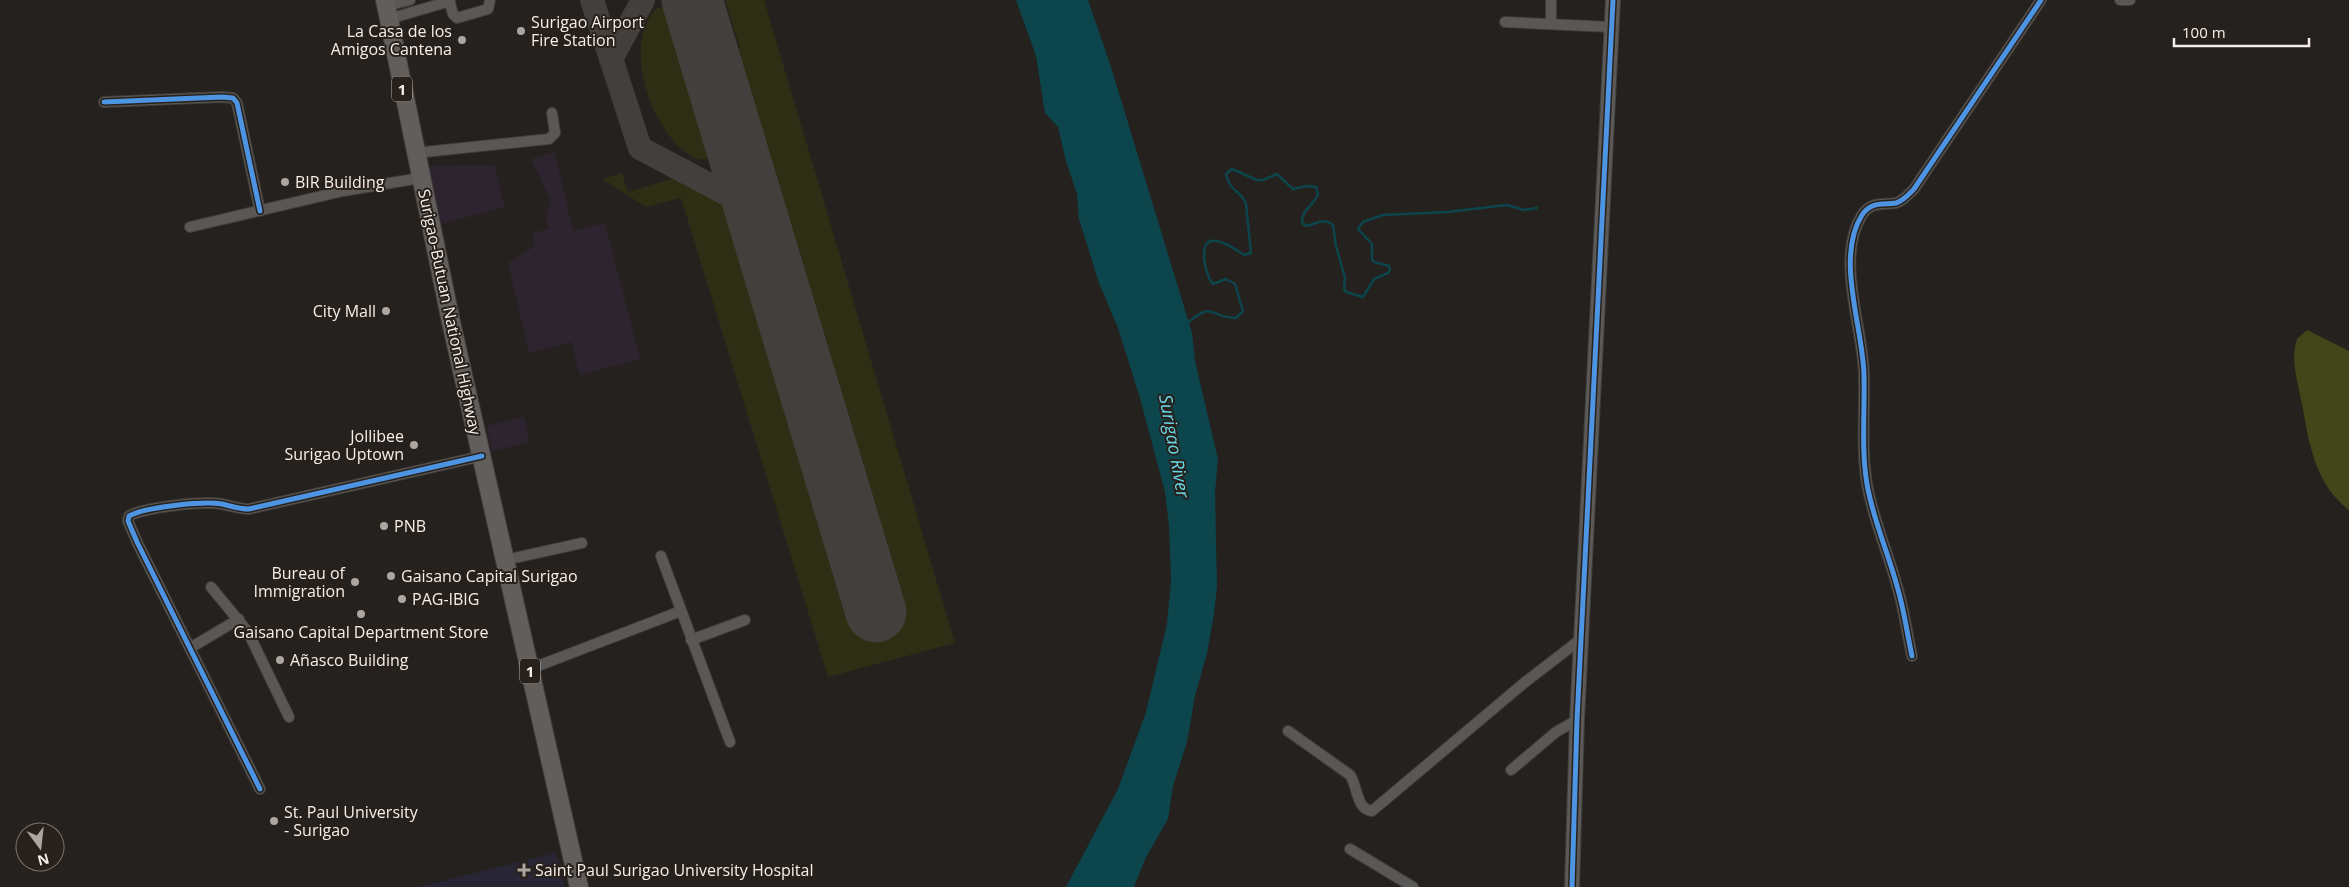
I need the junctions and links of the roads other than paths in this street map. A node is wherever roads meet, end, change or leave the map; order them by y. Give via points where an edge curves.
1 (410, 0) edge
2 (490, 0) edge
3 (1551, 0) edge
4 (1613, 0) edge
5 (2041, 0) edge
6 (2120, 0) edge
7 (2130, 0) edge
8 (449, 1) edge
9 (386, 9) edge
10 (1505, 22) dead end
11 (1551, 24) junction
12 (1611, 27) junction
13 (104, 102) dead end
14 (552, 113) dead end
15 (415, 153) junction
16 (420, 178) junction
17 (260, 211) junction
18 (190, 227) dead end
19 (482, 456) junction
20 (582, 543) dead end
21 (661, 556) dead end
22 (505, 560) junction
23 (211, 587) dead end
24 (681, 611) junction
25 (239, 619) junction
26 (745, 620) dead end
27 (1581, 639) junction
28 (691, 640) junction
29 (190, 648) junction
30 (1912, 656) dead end
31 (530, 669) junction
32 (289, 718) dead end
33 (1577, 720) junction
34 (1288, 731) dead end
35 (730, 742) dead end
36 (1511, 770) dead end
37 (260, 789) dead end
38 (1350, 849) dead end
39 (579, 887) edge
40 (1413, 887) edge
41 (1572, 887) edge

1 - 9 street
2 - 8 street via 488,9 456,18
3 - 11 street
4 - 12 street
5 - 30 street via 1914,189 1900,201 1877,204 1866,210 1851,244 1853,294 1864,373 1863,440 1867,484 1877,528 1902,601
6 - 7 street
8 - 9 street
9 - 15 highway, Surigao-Butuan National Highway / 1
10 - 11 street
11 - 12 street
12 - 27 street
13 - 17 street via 233,98
14 - 15 street via 556,133 549,139
15 - 16 highway, Surigao-Butuan National Highway / 1
16 - 17 street
16 - 19 highway, Surigao-Butuan National Highway / 1
17 - 18 street
19 - 22 highway, Surigao-Butuan National Highway / 1
19 - 29 street via 249,508 210,503 131,514 128,521 137,542
20 - 22 street
21 - 24 street
22 - 31 highway, Surigao-Butuan National Highway / 1
23 - 25 street
24 - 28 street
24 - 31 street
25 - 29 street
25 - 32 street
26 - 28 street
27 - 33 street
27 - 34 street via 1372,811 1360,805 1350,775
28 - 35 street
29 - 37 street
31 - 39 highway, Surigao-Butuan National Highway / 1
33 - 36 street via 1556,732
33 - 41 street
38 - 40 street

